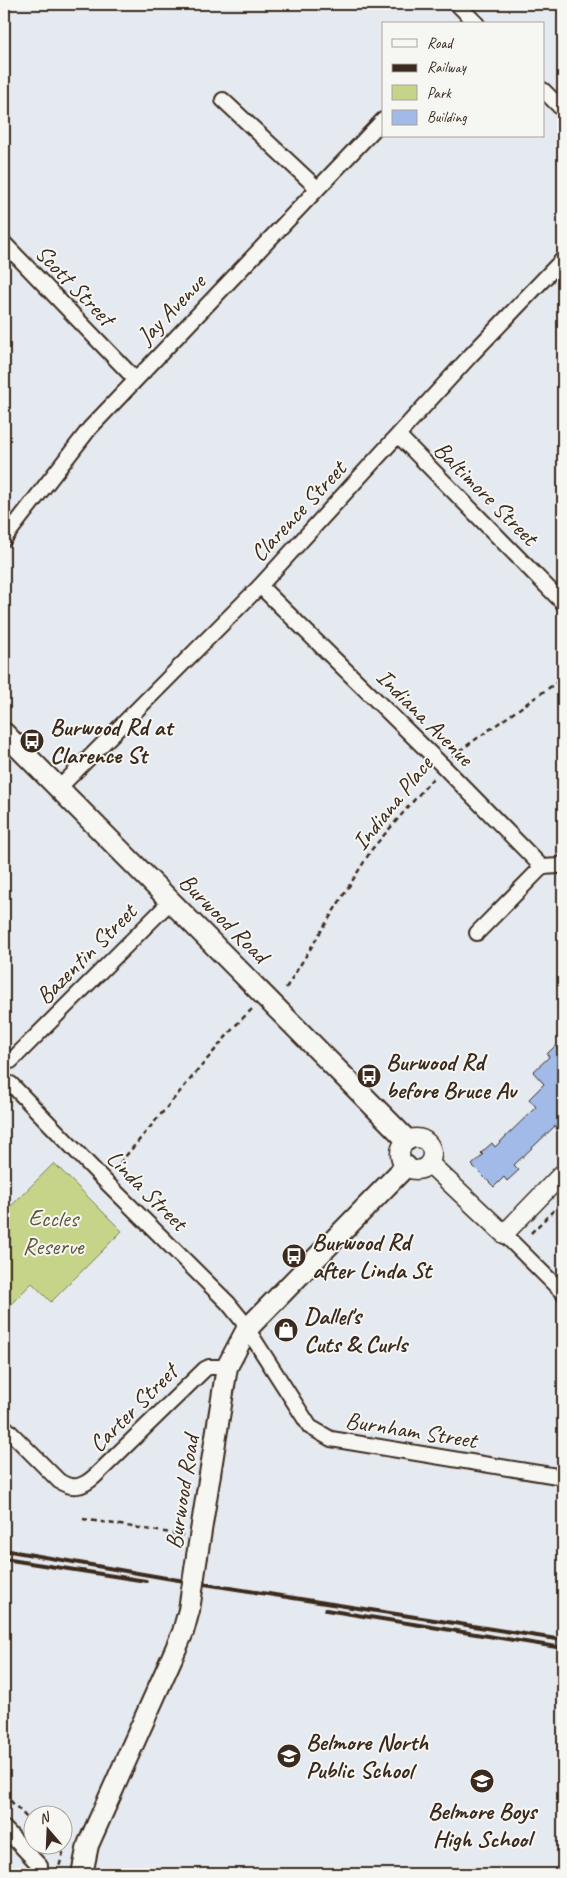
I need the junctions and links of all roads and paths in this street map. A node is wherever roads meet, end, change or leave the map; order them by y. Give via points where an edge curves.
1 (459, 4) edge
2 (474, 22) edge
3 (544, 91) edge
4 (223, 100) dead end
5 (563, 110) edge
6 (382, 121) edge
7 (317, 188) junction
8 (4, 243) edge
9 (563, 259) edge
10 (135, 379) junction
11 (398, 436) junction
12 (4, 540) edge
13 (260, 586) junction
14 (563, 603) edge
15 (563, 678) edge
16 (4, 733) edge
17 (443, 766) junction
18 (60, 788) junction
19 (563, 863) edge
20 (542, 867) junction
21 (172, 900) junction
22 (477, 934) dead end
23 (286, 988) dead end
24 (252, 1008) dead end
25 (7, 1059) edge
26 (8, 1086) edge
27 (407, 1140) junction
28 (430, 1163) junction
29 (406, 1166) junction
30 (563, 1173) edge
31 (105, 1181) junction
32 (563, 1201) edge
33 (531, 1233) dead end
34 (504, 1234) junction
35 (563, 1293) edge
36 (248, 1329) junction
37 (227, 1367) junction
38 (4, 1426) edge
39 (563, 1477) edge
40 (83, 1519) dead end
41 (189, 1536) dead end
42 (4, 1794) edge
43 (22, 1812) edge
44 (4, 1828) edge
45 (63, 1856) edge
46 (40, 1866) dead end
47 (57, 1874) edge
48 (82, 1874) edge

1 - 2 street
3 - 5 street
4 - 7 street
6 - 7 street, Jay Avenue
7 - 10 street, Jay Avenue
8 - 10 street, Scott Street
9 - 11 street, Clarence Street
10 - 12 street, Jay Avenue via 90,428
11 - 13 street, Clarence Street
11 - 14 street, Baltimore Street
13 - 17 street, Indiana Avenue
13 - 18 street, Clarence Street
15 - 17 path, Indiana Place via 454,754
16 - 18 main road, Burwood Road
17 - 20 street, Indiana Avenue
17 - 23 path, Indiana Place via 372,849
18 - 21 main road, Burwood Road
19 - 20 street
20 - 22 street
21 - 25 street, Bazentin Street
21 - 27 main road, Burwood Road
24 - 31 path
25 - 26 street via 14,1065 16,1075
26 - 31 street, Linda Street
27 - 28 street via 418,1137 428,1142 432,1150
27 - 29 street via 400,1148 400,1159
28 - 29 street via 418,1170
28 - 34 street
29 - 36 main road, Burwood Road
30 - 34 street
31 - 36 street, Linda Street via 228,1303
32 - 33 path
34 - 35 street
36 - 37 main road, Burwood Road
36 - 39 street, Burnham Street via 310,1427 331,1439
37 - 38 street, Carter Street via 209,1366 205,1369 92,1480 81,1486 72,1487 59,1481
37 - 48 main road, Burwood Road, bridge via 183,1632 88,1845
40 - 41 path
42 - 43 path
44 - 46 street
45 - 47 path

